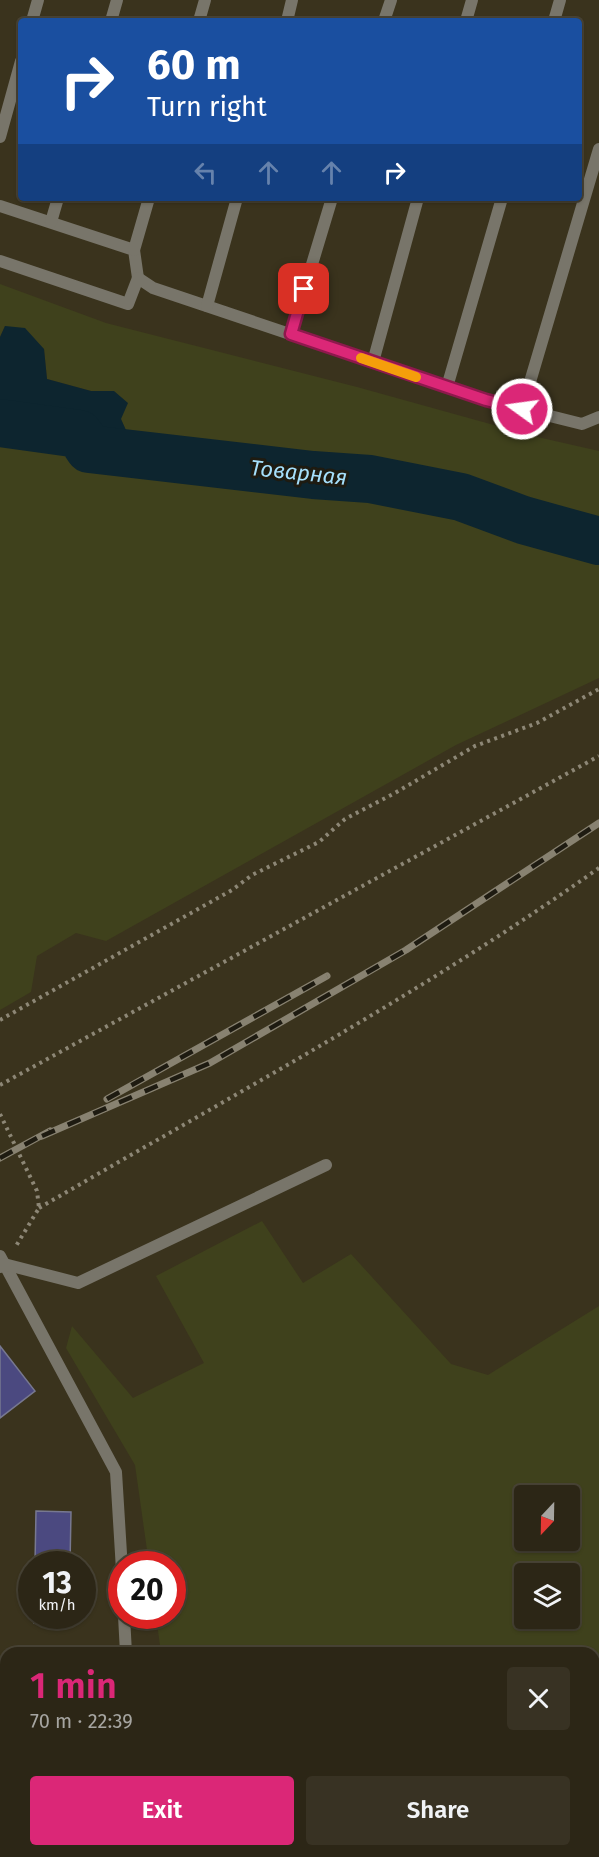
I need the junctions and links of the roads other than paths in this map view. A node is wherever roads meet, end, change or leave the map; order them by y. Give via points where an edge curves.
1 (38, 0) edge
2 (117, 0) edge
3 (205, 0) edge
4 (292, 0) edge
5 (391, 0) edge
6 (472, 0) edge
7 (560, 0) edge
8 (33, 18) edge
9 (112, 18) edge
10 (200, 18) edge
11 (288, 18) edge
12 (385, 18) edge
13 (467, 18) edge
14 (555, 18) edge
15 (18, 72) edge
16 (0, 137) edge
17 (599, 149) edge
18 (57, 201) edge
19 (148, 201) edge
20 (236, 201) edge
21 (331, 201) edge
22 (417, 201) edge
23 (501, 201) edge
24 (0, 206) edge
25 (51, 222) junction
26 (134, 250) junction
27 (0, 261) edge
28 (138, 278) junction
29 (207, 306) junction
30 (291, 334) junction
31 (373, 362) junction
32 (447, 387) junction
33 (522, 409) junction
34 (599, 417) edge
35 (326, 1165) dead end
36 (1, 1262) edge
37 (121, 1551) edge
38 (125, 1629) edge
39 (126, 1647) edge

1 - 8 lane
2 - 9 lane
3 - 10 lane
4 - 11 lane
5 - 12 lane
6 - 13 lane
7 - 14 lane
15 - 16 lane
17 - 33 lane
18 - 25 lane
19 - 26 lane
20 - 29 lane
21 - 30 lane
22 - 31 lane
23 - 32 lane
24 - 25 lane
25 - 26 lane
26 - 28 lane
27 - 28 lane via 128,304
28 - 29 lane via 153,288
29 - 30 lane
30 - 31 lane
31 - 32 lane
32 - 33 lane
33 - 34 lane via 582,424
35 - 36 lane via 78,1283
36 - 37 lane via 116,1472
38 - 39 lane

